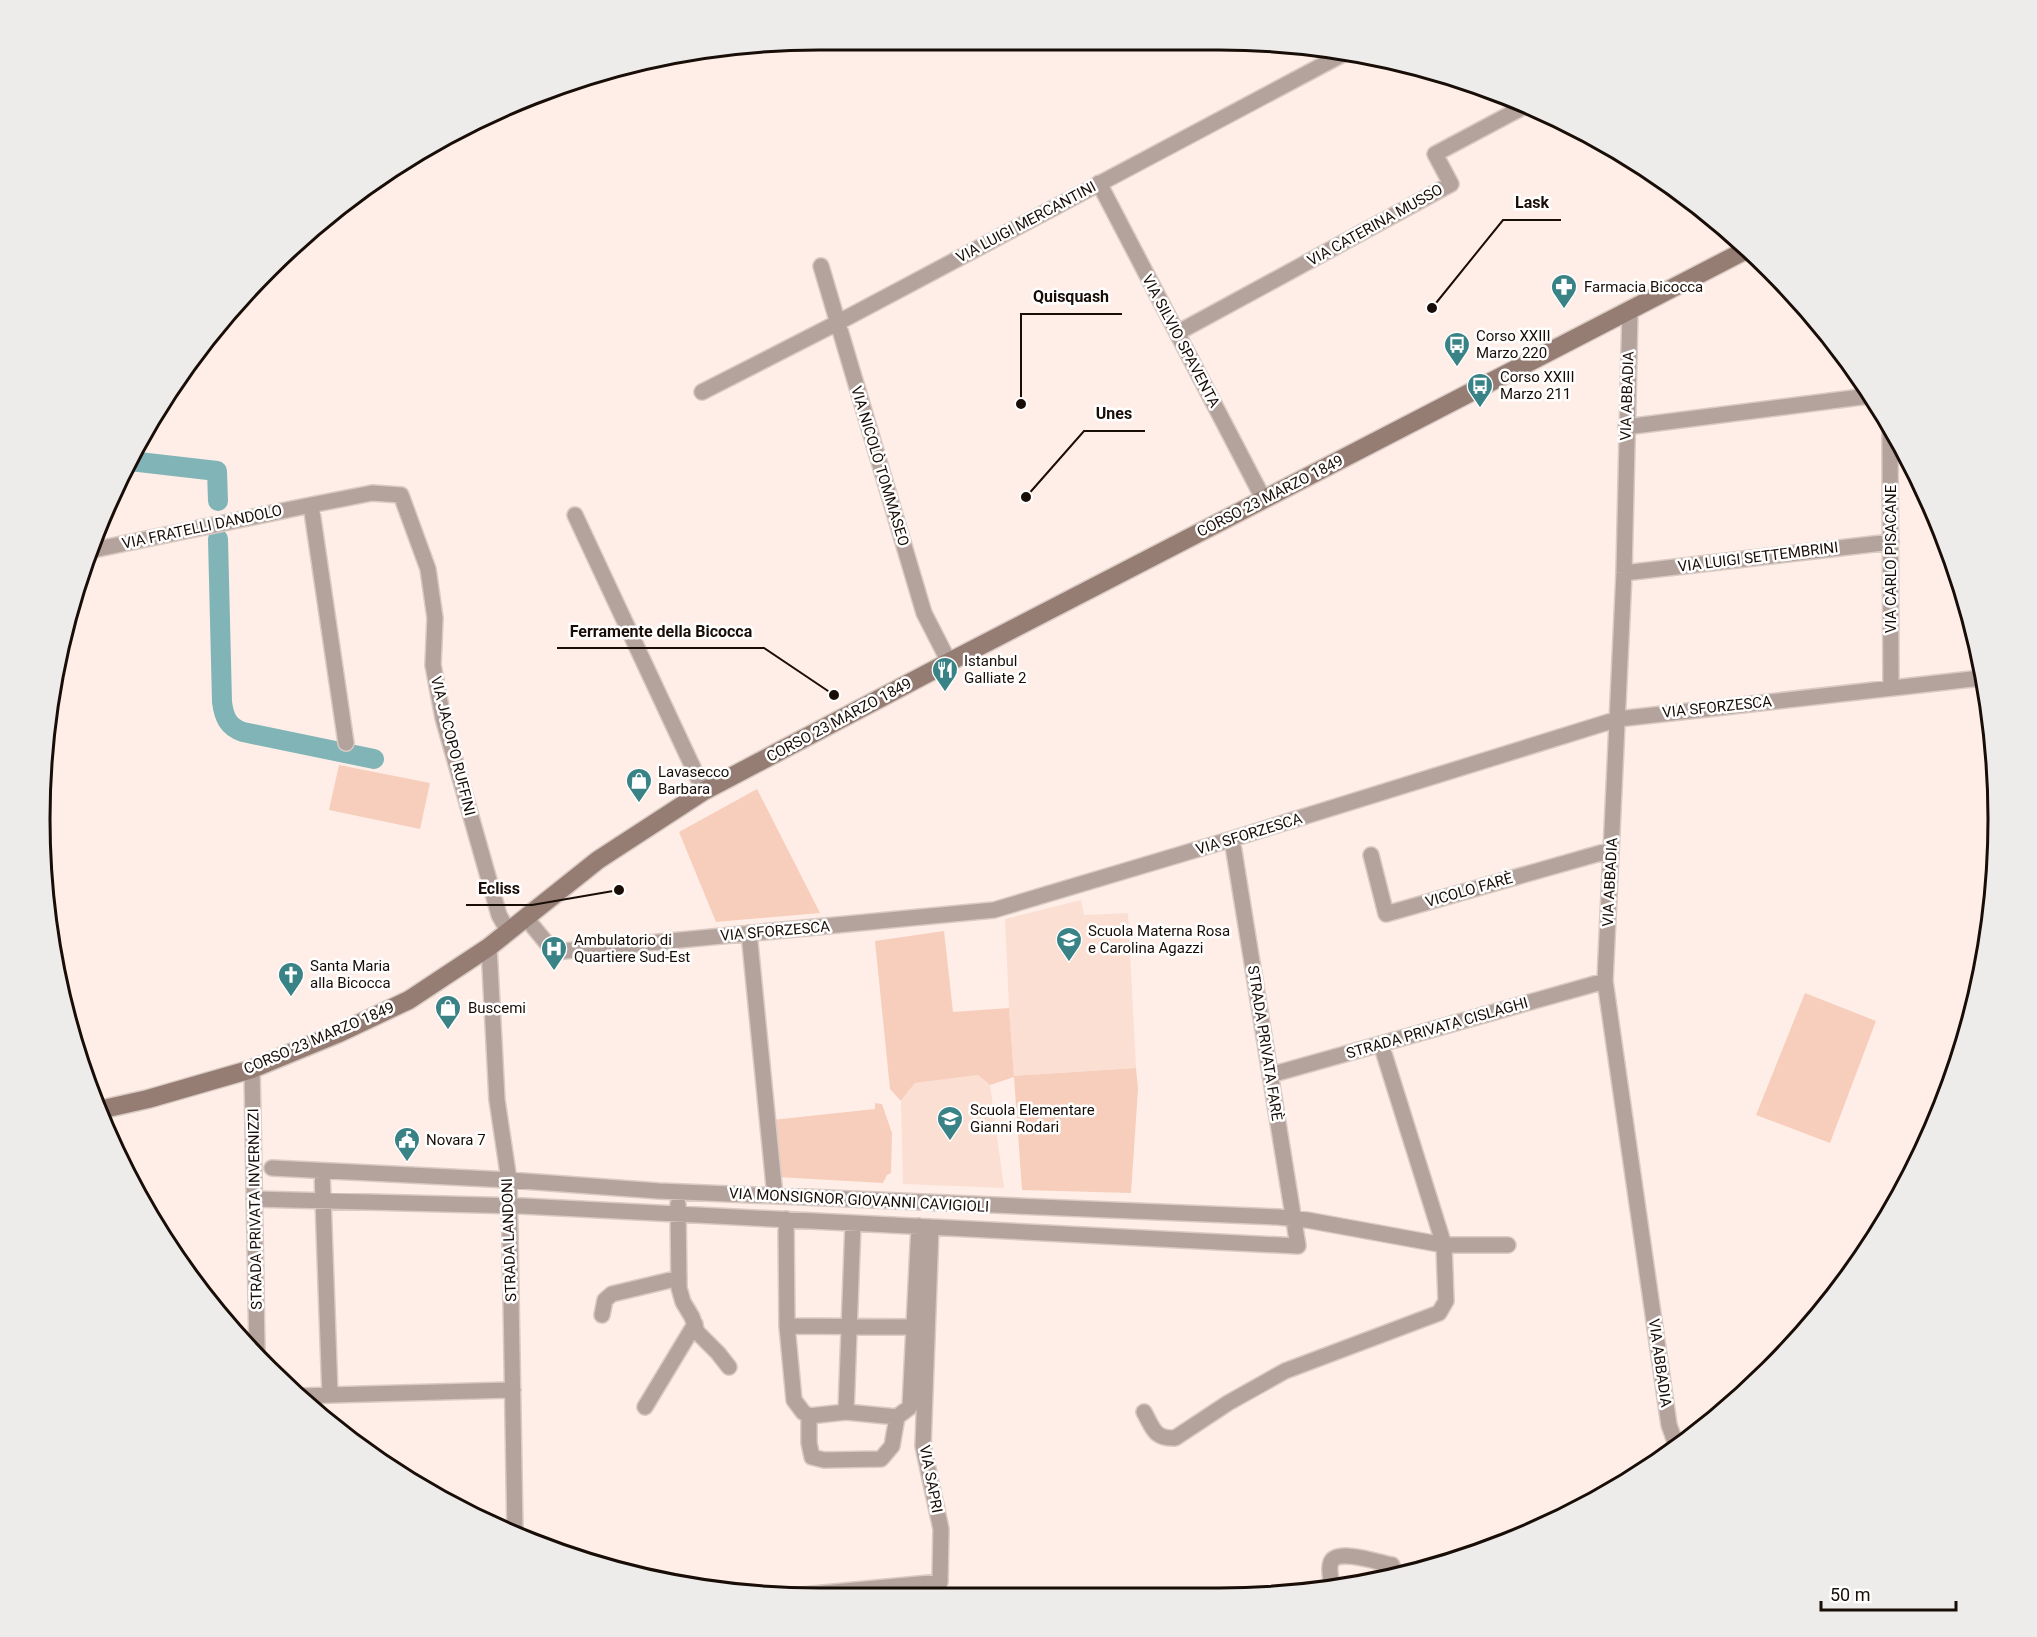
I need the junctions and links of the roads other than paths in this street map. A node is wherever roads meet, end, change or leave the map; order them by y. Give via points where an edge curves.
1 (1335, 59) edge
2 (1517, 110) edge
3 (1099, 183) junction
4 (1740, 253) edge
5 (821, 266) dead end
6 (1630, 310) junction
7 (837, 323) junction
8 (1177, 333) junction
9 (702, 392) dead end
10 (1862, 397) edge
11 (1626, 427) junction
12 (1890, 445) edge
13 (1264, 500) junction
14 (311, 505) junction
15 (575, 515) dead end
16 (1891, 542) junction
17 (98, 549) edge
18 (1624, 573) junction
19 (949, 662) junction
20 (1975, 679) edge
21 (1891, 688) junction
22 (1618, 719) junction
23 (346, 743) dead end
24 (704, 791) junction
25 (1232, 839) junction
26 (1611, 850) junction
27 (1371, 855) dead end
28 (526, 918) junction
29 (508, 931) junction
30 (750, 933) junction
31 (489, 947) junction
32 (1605, 981) junction
33 (1381, 1044) junction
34 (252, 1069) junction
35 (1270, 1075) junction
36 (106, 1108) edge
37 (272, 1168) dead end
38 (322, 1170) junction
39 (509, 1180) junction
40 (678, 1192) junction
41 (775, 1196) junction
42 (254, 1199) junction
43 (323, 1201) junction
44 (509, 1205) junction
45 (677, 1214) junction
46 (1293, 1218) junction
47 (786, 1219) junction
48 (854, 1223) junction
49 (925, 1226) junction
50 (1444, 1245) junction
51 (1508, 1245) dead end
52 (1298, 1246) joint
53 (678, 1278) junction
54 (602, 1315) dead end
55 (695, 1324) junction
56 (787, 1326) junction
57 (849, 1326) junction
58 (914, 1327) junction
59 (257, 1343) edge
60 (729, 1367) dead end
61 (513, 1390) junction
62 (330, 1395) junction
63 (310, 1396) edge
64 (645, 1407) dead end
65 (846, 1412) junction
66 (1144, 1412) dead end
67 (810, 1416) junction
68 (897, 1417) junction
69 (1674, 1438) edge
70 (515, 1525) edge
71 (1392, 1565) dead end
72 (1331, 1579) edge
73 (877, 1588) edge

1 - 3 street, VIA LUIGI MERCANTINI
2 - 8 street, VIA CATERINA MUSSO via 1435,153 1450,184
3 - 7 street, VIA LUIGI MERCANTINI
3 - 8 street, VIA SILVIO SPAVENTA
4 - 6 main road, CORSO 23 MARZO 1849
5 - 7 street, VIA NICOLÒ TOMMASEO
6 - 11 street, VIA ABBADIA
6 - 13 main road, CORSO 23 MARZO 1849
7 - 9 street, VIA LUIGI MERCANTINI
7 - 19 street, VIA NICOLÒ TOMMASEO via 924,613
8 - 13 street, VIA SILVIO SPAVENTA
10 - 11 street
11 - 18 street, VIA ABBADIA
12 - 16 street, VIA CARLO PISACANE
13 - 19 main road, CORSO 23 MARZO 1849
14 - 17 street, VIA FRATELLI DANDOLO
14 - 23 street
14 - 29 street, VIA JACOPO RUFFINI via 372,493 401,495 428,569 435,618 433,665 443,718 499,915
15 - 24 street
16 - 18 street, VIA LUIGI SETTEMBRINI
16 - 21 street, VIA CARLO PISACANE
18 - 22 street, VIA ABBADIA
19 - 24 main road, CORSO 23 MARZO 1849
20 - 21 street, VIA SFORZESCA
21 - 22 street, VIA SFORZESCA
22 - 25 street, VIA SFORZESCA
22 - 26 street, VIA ABBADIA
24 - 28 main road, CORSO 23 MARZO 1849 via 598,861
25 - 30 street, VIA SFORZESCA via 994,910
25 - 35 street, STRADA PRIVATA FARÈ
26 - 27 street, VICOLO FARÈ via 1386,914
26 - 32 street, VIA ABBADIA
28 - 29 main road, CORSO 23 MARZO 1849
28 - 30 street, VIA SFORZESCA via 554,952
29 - 31 main road, CORSO 23 MARZO 1849
30 - 41 street
31 - 34 main road, CORSO 23 MARZO 1849 via 409,1000
31 - 39 street, STRADA LANDONI via 497,1100
32 - 33 street, STRADA PRIVATA CISLAGHI
32 - 69 street, VIA ABBADIA
33 - 35 street, STRADA PRIVATA CISLAGHI
33 - 50 street
34 - 36 main road, CORSO 23 MARZO 1849
34 - 42 street, STRADA PRIVATA INVERNIZZI
35 - 46 street, STRADA PRIVATA FARÈ
37 - 38 street, VIA MONSIGNOR GIOVANNI CAVIGIOLI
38 - 39 street, VIA MONSIGNOR GIOVANNI CAVIGIOLI
38 - 43 street
39 - 40 street, VIA MONSIGNOR GIOVANNI CAVIGIOLI
39 - 44 street, STRADA LANDONI
40 - 41 street, VIA MONSIGNOR GIOVANNI CAVIGIOLI
40 - 45 street
41 - 46 street, VIA MONSIGNOR GIOVANNI CAVIGIOLI
42 - 43 street, VIA MONSIGNOR GIOVANNI CAVIGIOLI
42 - 59 street, STRADA PRIVATA INVERNIZZI
43 - 44 street, VIA MONSIGNOR GIOVANNI CAVIGIOLI
43 - 62 street
44 - 45 street, VIA MONSIGNOR GIOVANNI CAVIGIOLI
44 - 61 street, STRADA LANDONI
45 - 47 street, VIA MONSIGNOR GIOVANNI CAVIGIOLI
45 - 53 street
46 - 50 street, VIA MONSIGNOR GIOVANNI CAVIGIOLI
46 - 52 street, STRADA PRIVATA FARÈ
47 - 48 street, VIA MONSIGNOR GIOVANNI CAVIGIOLI
47 - 56 street
48 - 49 street, VIA MONSIGNOR GIOVANNI CAVIGIOLI
48 - 57 street
49 - 52 street, VIA MONSIGNOR GIOVANNI CAVIGIOLI
49 - 58 street
49 - 73 street, VIA SAPRI via 923,1446 941,1529 940,1582
50 - 51 street, VIA MONSIGNOR GIOVANNI CAVIGIOLI
50 - 66 street via 1446,1301 1439,1313 1285,1371 1175,1437 1158,1435
53 - 54 street via 612,1294 605,1300
53 - 55 street via 683,1302
55 - 60 street via 697,1332
55 - 64 street
56 - 57 street
56 - 67 street via 794,1400
57 - 58 street
57 - 65 street
58 - 68 street via 910,1407
61 - 62 street
61 - 70 street, STRADA LANDONI
62 - 63 street
65 - 67 street
65 - 68 street
67 - 68 street via 808,1443 812,1457 824,1460 881,1459 892,1446
71 - 72 street via 1341,1556 1331,1562

